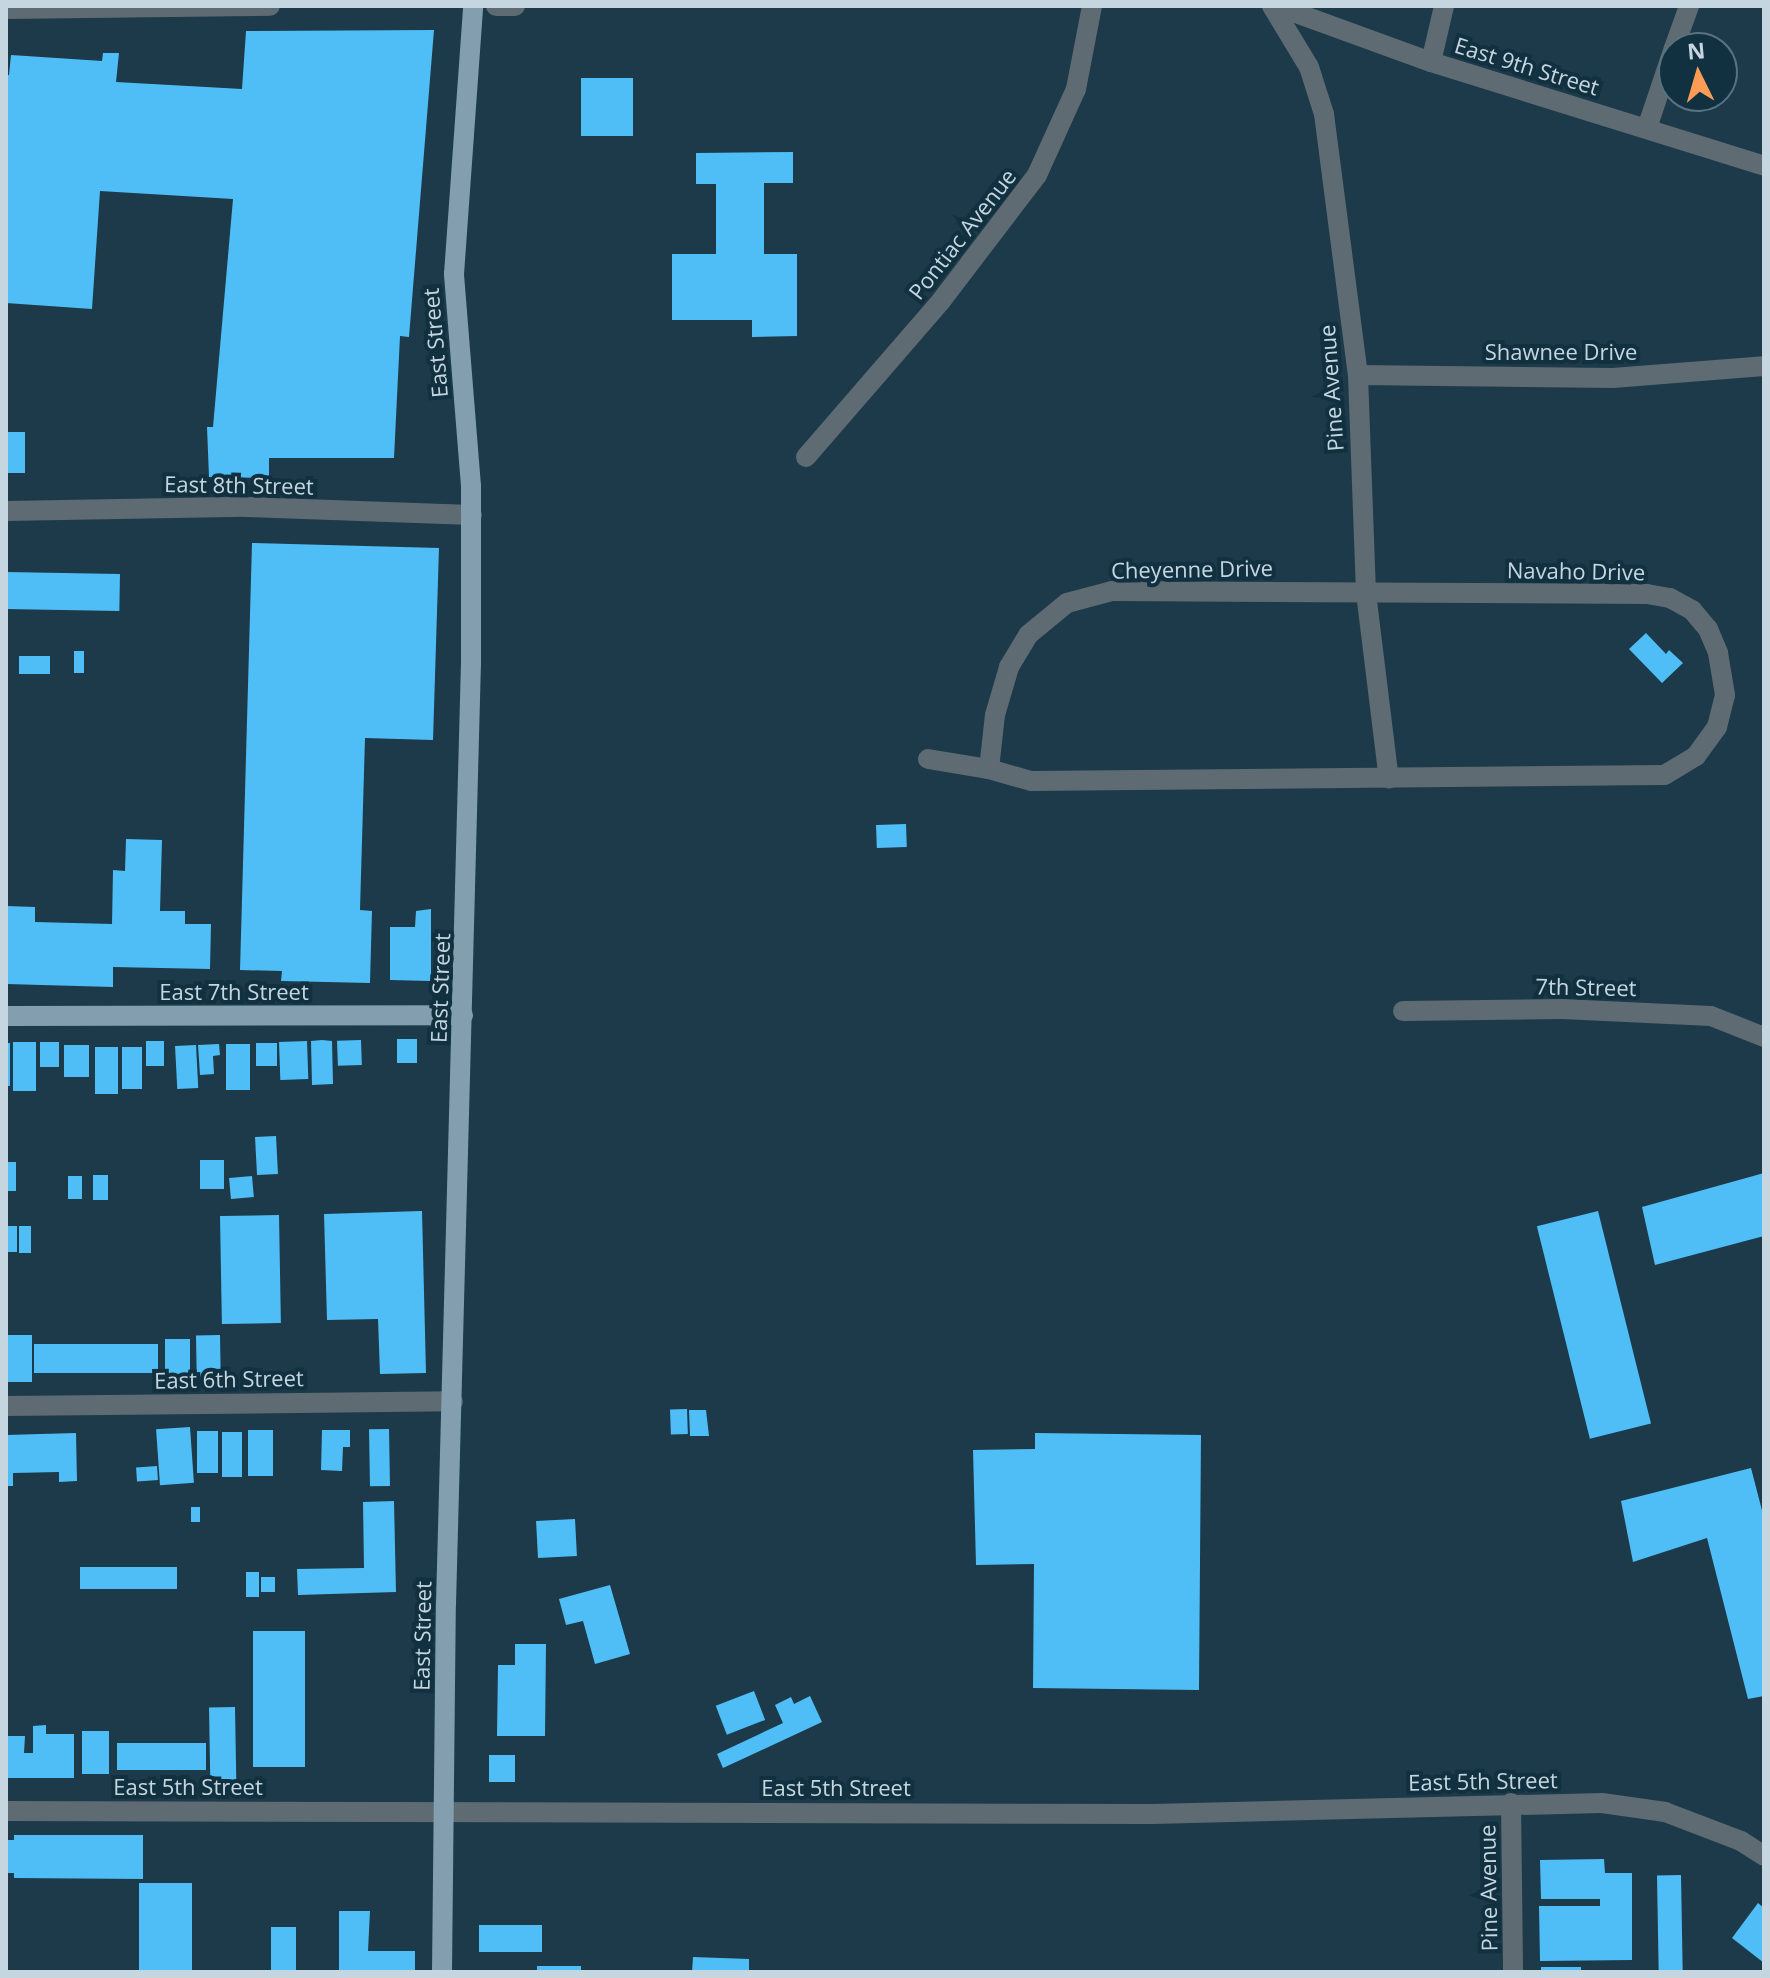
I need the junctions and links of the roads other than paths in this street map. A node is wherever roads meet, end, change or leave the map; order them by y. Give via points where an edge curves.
1 (171, 6) edge
2 (270, 6) edge
3 (473, 6) edge
4 (496, 6) edge
5 (515, 6) edge
6 (1092, 6) edge
7 (1274, 6) edge
8 (1444, 6) edge
9 (1689, 6) edge
10 (6, 9) edge
11 (1680, 32) edge
12 (1431, 62) junction
13 (1658, 95) edge
14 (1647, 128) junction
15 (1764, 166) edge
16 (1764, 366) edge
17 (1358, 375) junction
18 (806, 457) dead end
19 (6, 511) edge
20 (472, 515) junction
21 (1366, 593) junction
22 (928, 759) dead end
23 (989, 769) junction
24 (1389, 779) junction
25 (1403, 1011) dead end
26 (463, 1015) junction
27 (6, 1016) edge
28 (1764, 1037) edge
29 (453, 1401) junction
30 (6, 1406) edge
31 (1511, 1803) junction
32 (6, 1811) edge
33 (444, 1811) junction
34 (1764, 1856) edge
35 (442, 1972) edge
36 (1513, 1972) edge

1 - 2 street
1 - 10 street
3 - 20 main road, East Street via 454,274
4 - 5 street
6 - 18 street, Pontiac Avenue via 1076,89 1037,175 941,301
7 - 12 street, East 9th Street
7 - 17 street, Pine Avenue via 1309,67 1324,114
8 - 12 street
9 - 11 street
12 - 14 street, East 9th Street
13 - 14 street
14 - 15 street, East 9th Street
16 - 17 street, Shawnee Drive via 1613,378
17 - 21 street, Pine Avenue
19 - 20 street, East 8th Street via 246,507
20 - 26 main road, East Street
21 - 23 street, Cheyenne Drive via 1112,591 1067,603 1028,635 1009,667 995,715
21 - 24 street, Pine Avenue
21 - 24 street, Navaho Drive via 1670,598 1692,610 1708,629 1725,695 1717,727 1696,756 1664,775
22 - 23 street
23 - 24 street via 1031,781
25 - 28 street, 7th Street via 1562,1009 1711,1016
26 - 27 main road, East 7th Street
26 - 29 main road, East Street
29 - 30 street, East 6th Street
29 - 33 main road, East Street
31 - 33 street, East 5th Street via 1152,1814
31 - 34 street, East 5th Street via 1602,1803 1665,1812 1741,1841
31 - 36 street, Pine Avenue
32 - 33 street, East 5th Street
33 - 35 main road, East Street

